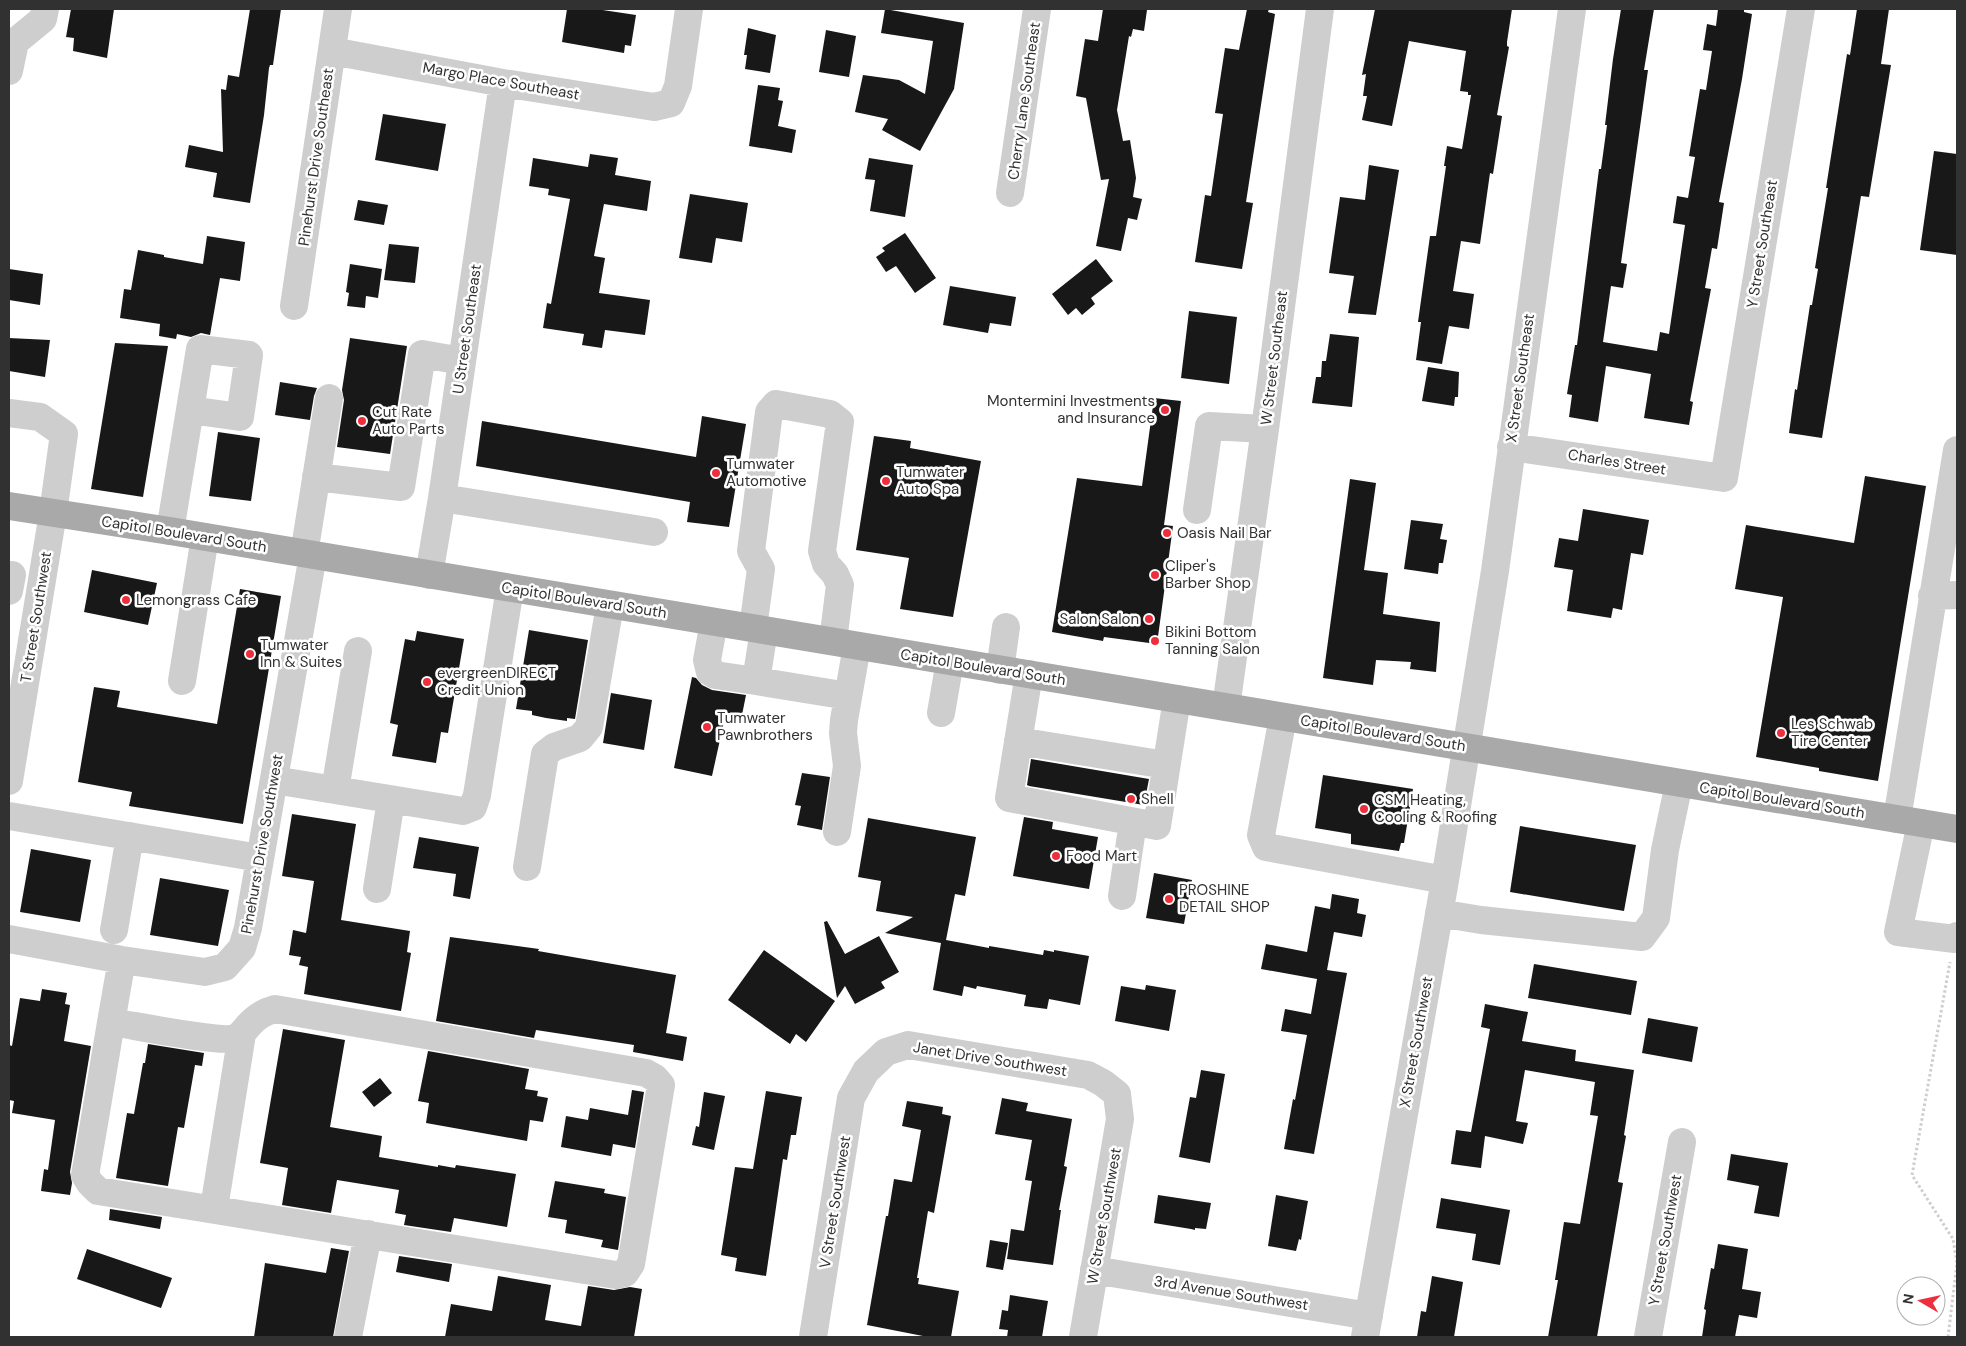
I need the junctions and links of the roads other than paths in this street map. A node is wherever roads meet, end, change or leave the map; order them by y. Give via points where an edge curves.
1 (45, 9) edge
2 (338, 9) edge
3 (689, 9) edge
4 (1037, 9) edge
5 (1320, 9) edge
6 (1572, 9) edge
7 (1801, 9) edge
8 (332, 51) junction
9 (9, 71) edge
10 (503, 83) junction
11 (1010, 193) dead end
12 (294, 306) dead end
13 (462, 361) junction
14 (329, 398) dead end
15 (190, 410) junction
16 (9, 413) edge
17 (1265, 429) junction
18 (409, 439) junction
19 (450, 446) junction
20 (1511, 447) junction
21 (1957, 450) edge
22 (316, 477) junction
23 (1724, 478) joint
24 (442, 498) junction
25 (9, 506) edge
26 (1197, 510) dead end
27 (53, 513) junction
28 (170, 532) junction
29 (654, 532) dead end
30 (205, 537) junction
31 (308, 555) junction
32 (429, 575) junction
33 (510, 588) junction
34 (1945, 596) edge
35 (610, 604) junction
36 (714, 622) junction
37 (1006, 627) dead end
38 (758, 629) junction
39 (845, 644) junction
40 (358, 651) dead end
41 (950, 661) junction
42 (1000, 670) junction
43 (1029, 674) junction
44 (182, 681) dead end
45 (756, 681) junction
46 (848, 696) junction
47 (1177, 699) junction
48 (1226, 707) junction
49 (941, 713) dead end
50 (1283, 717) junction
51 (13, 730) edge
52 (1018, 741) junction
53 (1466, 747) junction
54 (1166, 765) junction
55 (274, 780) junction
56 (9, 781) edge
57 (1679, 783) junction
58 (335, 790) junction
59 (391, 800) junction
60 (9, 816) edge
61 (1909, 821) junction
62 (1133, 822) junction
63 (1957, 829) edge
64 (837, 832) dead end
65 (130, 836) junction
66 (260, 858) junction
67 (527, 868) dead end
68 (1445, 880) junction
69 (377, 889) dead end
70 (1122, 896) dead end
71 (1439, 913) junction
72 (114, 930) dead end
73 (1956, 937) edge
74 (9, 939) edge
75 (122, 960) junction
76 (111, 1022) junction
77 (242, 1034) junction
78 (866, 1071) joint
79 (1117, 1094) joint
80 (1682, 1142) dead end
81 (214, 1208) junction
82 (368, 1234) junction
83 (1094, 1270) junction
84 (1367, 1327) edge
85 (348, 1337) edge
86 (813, 1337) edge
87 (1083, 1337) edge
88 (1648, 1337) edge

1 - 9 street via 43,19 15,42
2 - 8 street, Pinehurst Drive Southeast
3 - 10 street, Margo Place Southeast via 678,86 671,103 654,107
4 - 11 street, Cherry Lane Southeast
5 - 17 street, W Street Southeast
6 - 20 street, X Street Southeast
7 - 23 street, Y Street Southeast
8 - 10 street, Margo Place Southeast
8 - 12 street, Pinehurst Drive Southeast
10 - 13 street, U Street Southeast
13 - 18 street via 422,354
13 - 19 street, U Street Southeast
14 - 22 street, Pinehurst Drive Southwest
15 - 15 street via 240,417 249,356 200,349
15 - 28 street
16 - 27 street, T Street Southwest via 40,417 64,434
17 - 26 street via 1210,426
17 - 48 street, W Street Southeast
18 - 19 street
18 - 22 street via 401,487
19 - 24 street, U Street Southeast
20 - 23 street, Charles Street
20 - 53 street, X Street Southeast via 1495,571
21 - 34 street
22 - 31 street, Pinehurst Drive Southwest
24 - 29 street
24 - 32 street, U Street Southeast
25 - 27 main road, Capitol Boulevard South
27 - 28 main road, Capitol Boulevard South
27 - 51 street, T Street Southwest
28 - 30 main road, Capitol Boulevard South
30 - 31 main road, Capitol Boulevard South
30 - 44 street
31 - 32 main road, Capitol Boulevard South
31 - 55 street, Pinehurst Drive Southwest
32 - 33 main road, Capitol Boulevard South
33 - 35 main road, Capitol Boulevard South
33 - 59 street via 473,806 463,811
34 - 61 street
35 - 36 main road, Capitol Boulevard South
35 - 67 street via 589,727 580,738 554,747 545,754
36 - 38 main road, Capitol Boulevard South
36 - 45 street via 708,660 710,672
37 - 42 street
38 - 39 main road, Capitol Boulevard South
38 - 39 street via 761,569 751,550 768,412 776,404 830,414 840,422 822,551 826,564 836,574 840,585
38 - 45 street
39 - 41 main road, Capitol Boulevard South
39 - 46 street
40 - 58 street
41 - 42 main road, Capitol Boulevard South
41 - 49 street
42 - 43 main road, Capitol Boulevard South
43 - 47 main road, Capitol Boulevard South
43 - 52 street
45 - 46 street
46 - 64 street via 843,733 847,766
47 - 48 main road, Capitol Boulevard South
47 - 54 street
48 - 50 main road, Capitol Boulevard South
50 - 53 main road, Capitol Boulevard South
50 - 68 street via 1261,835 1266,847
51 - 56 street, T Street Southwest
52 - 54 street
52 - 62 street via 1009,798
53 - 57 main road, Capitol Boulevard South
53 - 68 street, X Street Southwest
54 - 62 street via 1157,826
55 - 58 street
55 - 66 street, Pinehurst Drive Southwest
57 - 61 main road, Capitol Boulevard South
57 - 71 street via 1665,850 1656,918 1642,937
58 - 59 street
59 - 69 street
60 - 65 street
61 - 63 main road, Capitol Boulevard South
61 - 73 street via 1898,932
62 - 70 street
65 - 66 street
65 - 72 street
66 - 75 street, Pinehurst Drive Southwest via 243,944 225,967 205,972
68 - 71 street, X Street Southwest
71 - 84 street, X Street Southwest
74 - 75 street, Pinehurst Drive Southwest
75 - 76 street
76 - 77 street via 205,1037 232,1039
76 - 81 street via 85,1175 98,1191
77 - 81 street
77 - 82 street via 261,1013 275,1009 646,1073 661,1086 631,1264 625,1273 616,1275
78 - 79 street, Janet Drive Southwest via 886,1052 908,1045 1088,1075
78 - 86 street, V Street Southwest via 851,1098
79 - 83 street, W Street Southwest via 1120,1119
80 - 88 street, Y Street Southwest
81 - 82 street
82 - 85 street
83 - 84 street, 3rd Avenue Southwest
83 - 87 street, W Street Southwest

